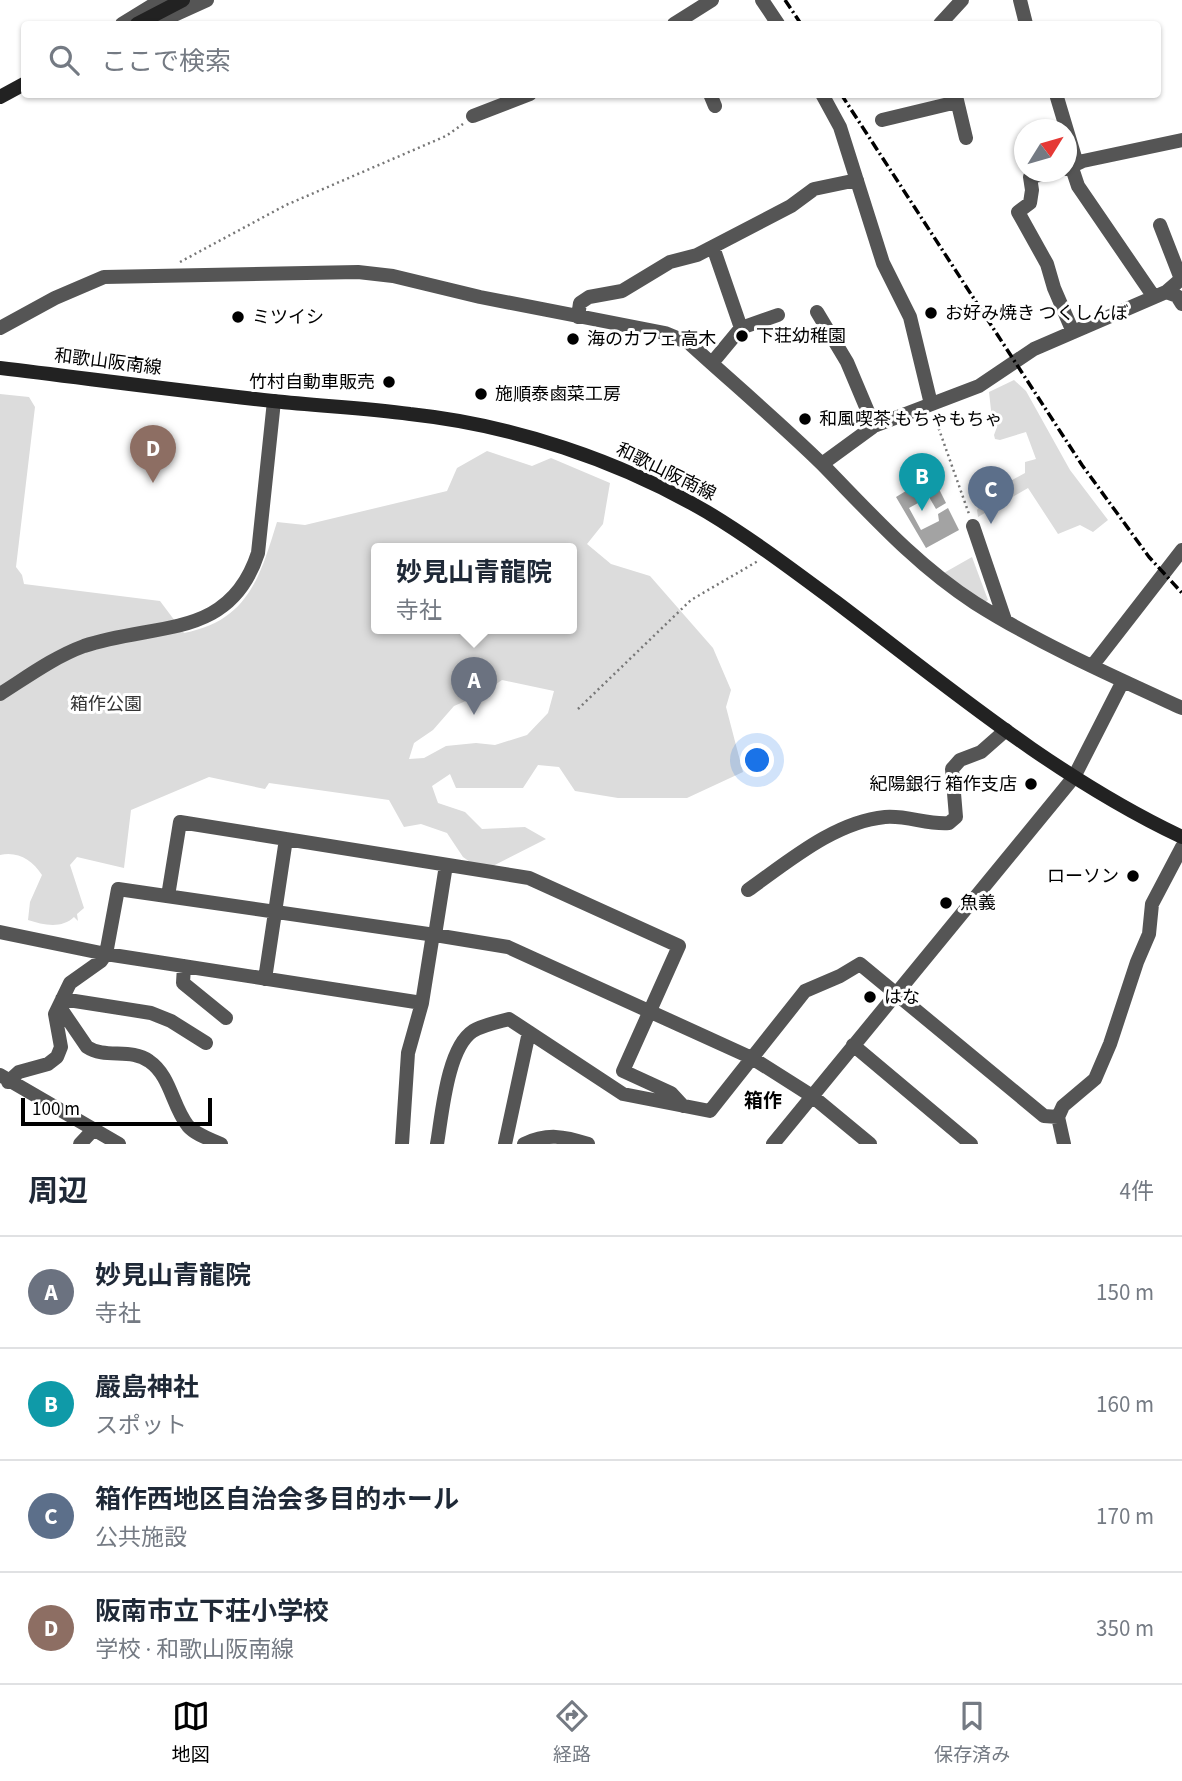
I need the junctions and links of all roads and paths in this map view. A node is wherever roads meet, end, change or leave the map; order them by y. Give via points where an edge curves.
1 (162, 0) edge
2 (183, 0) edge
3 (207, 0) edge
4 (712, 0) edge
5 (762, 0) edge
6 (962, 0) edge
7 (1020, 0) edge
8 (127, 21) edge
9 (142, 21) edge
10 (161, 21) edge
11 (680, 21) edge
12 (776, 21) edge
13 (943, 21) edge
14 (1025, 21) edge
15 (21, 86) edge
16 (0, 97) edge
17 (520, 98) edge
18 (824, 98) edge
19 (956, 98) edge
20 (1057, 98) edge
21 (473, 116) joint
22 (1061, 119) edge
23 (882, 120) dead end
24 (967, 138) dead end
25 (1182, 140) edge
26 (1077, 164) edge
27 (857, 180) junction
28 (1031, 182) edge
29 (1077, 182) edge
30 (1160, 225) dead end
31 (713, 247) junction
32 (179, 262) dead end
33 (1182, 279) edge
34 (1160, 295) junction
35 (1182, 304) edge
36 (817, 312) dead end
37 (778, 315) dead end
38 (578, 317) junction
39 (741, 327) junction
40 (0, 328) edge
41 (1073, 332) junction
42 (712, 363) junction
43 (0, 368) edge
44 (274, 401) junction
45 (931, 404) junction
46 (874, 426) junction
47 (822, 464) junction
48 (973, 526) joint
49 (1182, 550) edge
50 (754, 563) dead end
51 (1005, 620) junction
52 (1092, 666) junction
53 (1124, 681) junction
54 (0, 694) edge
55 (1182, 708) edge
56 (578, 709) dead end
57 (1006, 730) junction
58 (1074, 777) junction
59 (1182, 837) edge
60 (286, 839) junction
61 (1182, 846) edge
62 (446, 865) junction
63 (748, 890) dead end
64 (168, 896) junction
65 (276, 912) junction
66 (0, 932) edge
67 (434, 934) junction
68 (106, 954) junction
69 (184, 966) junction
70 (265, 979) junction
71 (894, 994) junction
72 (60, 1002) junction
73 (422, 1003) junction
74 (651, 1013) junction
75 (226, 1018) dead end
76 (529, 1032) junction
77 (206, 1043) dead end
78 (853, 1045) junction
79 (752, 1058) junction
80 (4, 1078) edge
81 (812, 1096) junction
82 (683, 1106) junction
83 (1058, 1117) junction
84 (94, 1129) junction
85 (80, 1144) edge
86 (119, 1144) edge
87 (221, 1144) edge
88 (402, 1144) edge
89 (437, 1144) edge
90 (505, 1144) edge
91 (524, 1144) edge
92 (588, 1144) edge
93 (773, 1144) edge
94 (870, 1144) edge
95 (971, 1144) edge
96 (1063, 1144) edge

1 - 8 street
2 - 9 main road
3 - 10 street
4 - 11 street
5 - 12 street
6 - 13 street
7 - 14 street
15 - 16 main road
17 - 21 street
18 - 27 street via 840,127
19 - 23 street
19 - 24 street
20 - 22 street
21 - 32 path via 446,136 286,205
25 - 26 street
27 - 31 street via 814,189
27 - 45 street via 883,263 910,317
28 - 41 street via 1030,203 1018,212 1047,264
29 - 34 street
30 - 33 street
31 - 38 street via 670,262 622,292 589,297 580,303
31 - 39 street
33 - 34 street
34 - 35 street via 1177,296
34 - 41 street
36 - 46 street via 847,362
37 - 39 street
38 - 40 street via 358,272 155,275 104,277
38 - 42 street via 665,333 689,343
39 - 42 street
41 - 45 street via 1034,349 979,386
42 - 47 street
43 - 44 main road, 和歌山阪南線
44 - 54 street via 258,553 238,595 196,622 82,647
44 - 57 main road, 和歌山阪南線 via 468,423 553,445 635,475 769,552
45 - 46 street
45 - 48 path
46 - 47 street
47 - 51 street via 933,572
48 - 51 street
49 - 52 street
50 - 56 path via 691,600
51 - 52 street
52 - 53 street
53 - 55 street
53 - 58 street
57 - 58 main road, 和歌山阪南線
57 - 63 street via 952,769 956,817 949,823 902,817 862,822 812,846
58 - 59 main road, 和歌山阪南線
58 - 71 street
60 - 62 street
60 - 64 street via 180,822
60 - 65 street
61 - 83 street via 1152,904 1149,934 1095,1079 1063,1106
62 - 67 street
62 - 74 street via 529,877 679,946
64 - 65 street
64 - 68 street via 118,889
65 - 67 street
65 - 70 street
66 - 68 street
67 - 73 street
67 - 74 street via 508,947
68 - 69 street
68 - 72 street via 70,982
69 - 70 street
69 - 75 street via 183,984
70 - 73 street
71 - 78 street
71 - 79 street via 860,964 805,991
71 - 83 street via 1044,1115
72 - 77 street via 152,1013
72 - 80 street via 55,1014 61,1047 57,1057
72 - 87 street via 87,1047 93,1052 149,1060 166,1080 189,1127
73 - 88 street via 408,1053
74 - 79 street
74 - 82 street via 624,1071 671,1093
76 - 82 street via 623,1094
76 - 89 street via 509,1019 474,1030 463,1040 454,1058
76 - 90 street
78 - 81 street
78 - 95 street
79 - 81 street
79 - 82 street via 709,1111
80 - 84 street
81 - 93 street
81 - 94 street
83 - 96 street
84 - 85 street
84 - 86 street
91 - 92 street via 554,1135

